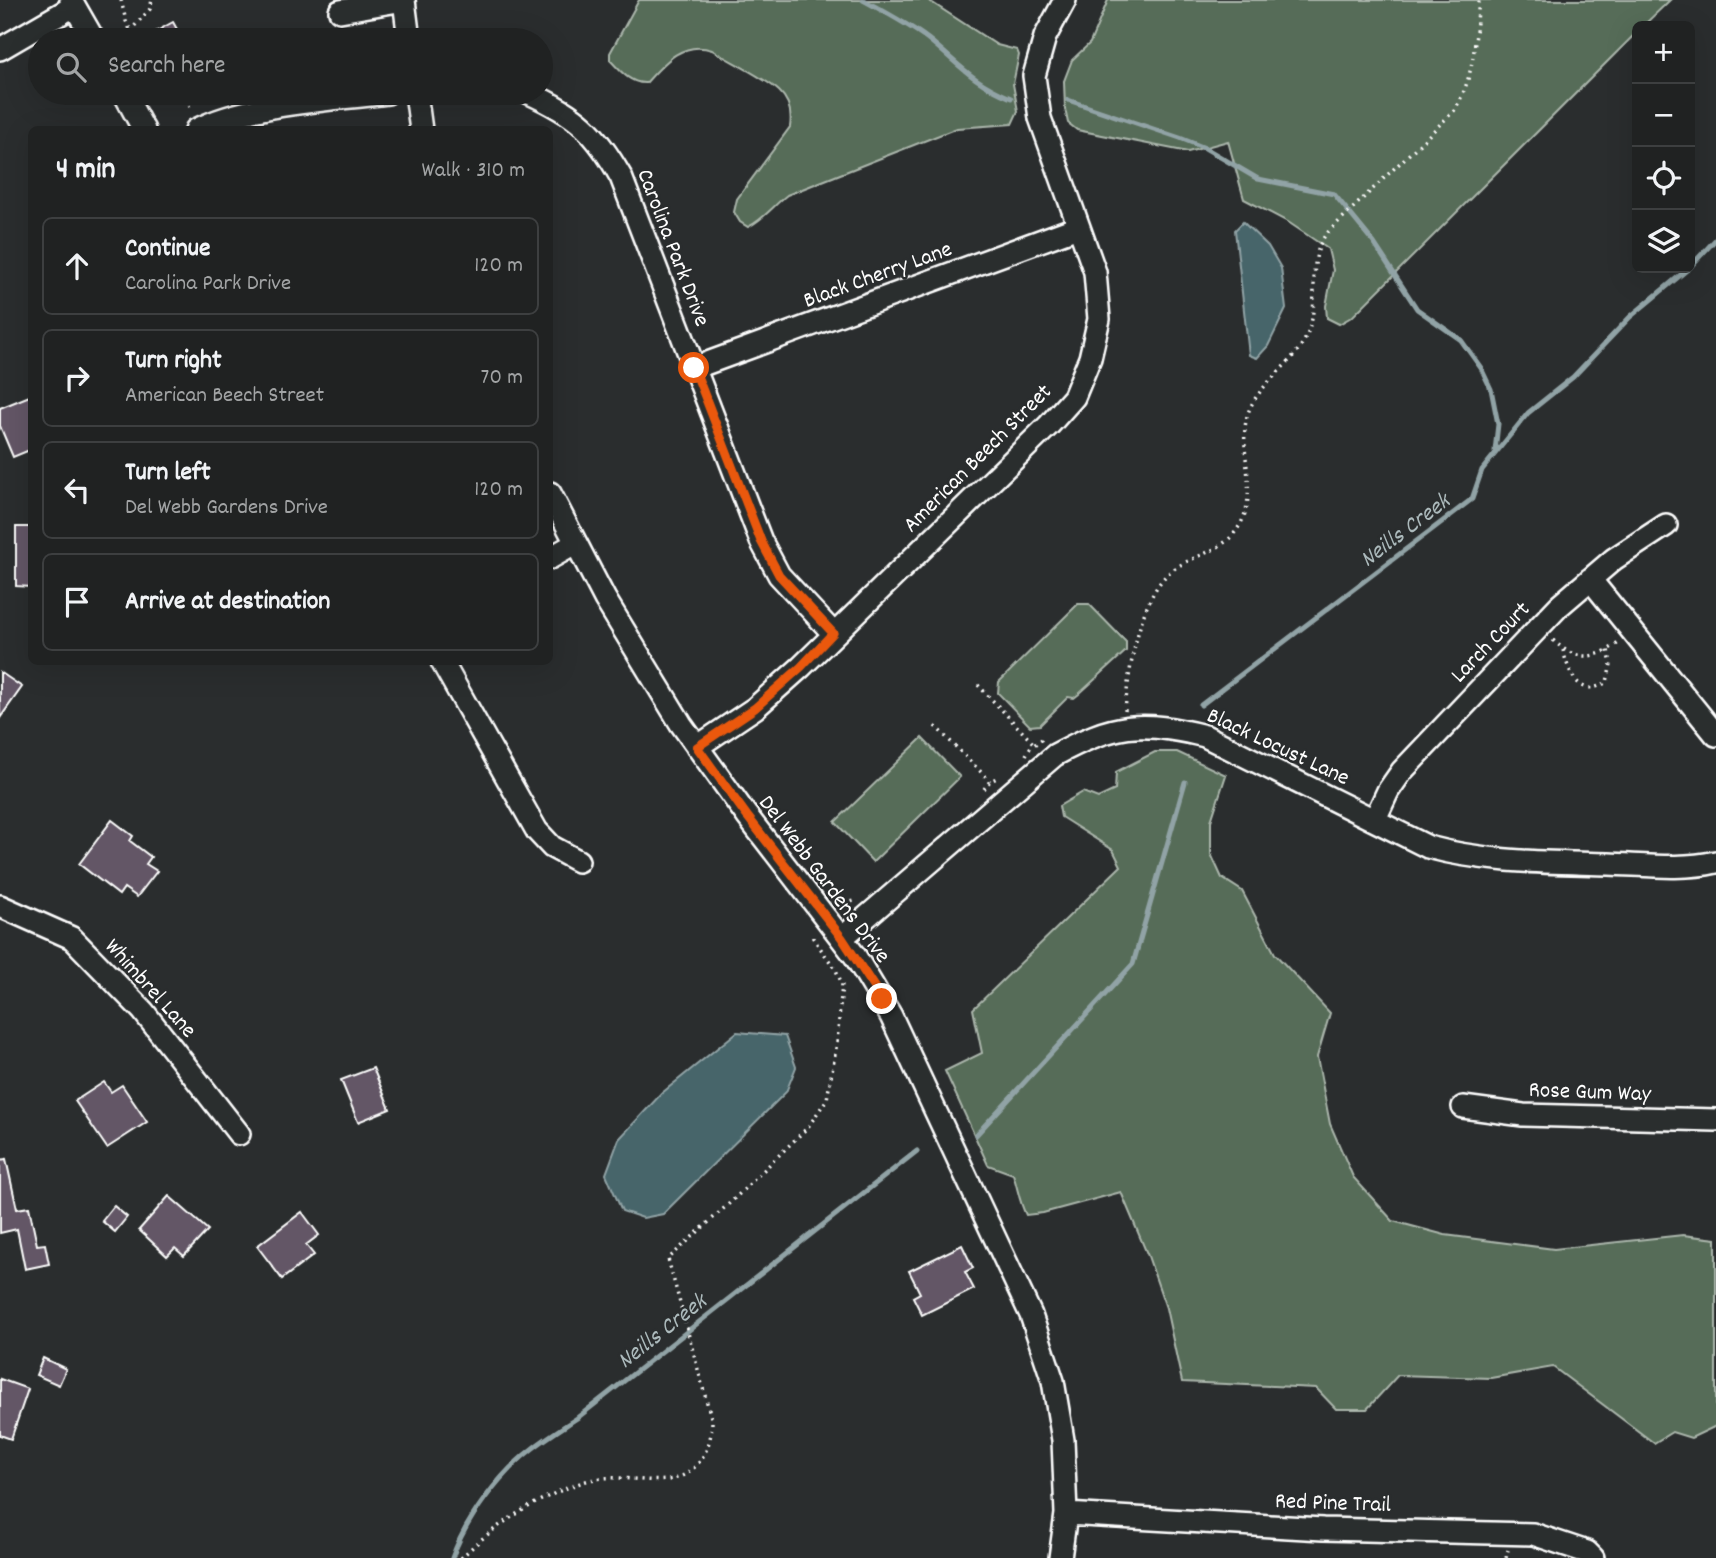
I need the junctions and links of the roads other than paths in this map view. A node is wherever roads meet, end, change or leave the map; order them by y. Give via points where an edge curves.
1 (404, 0) edge
2 (1065, 0) edge
3 (73, 3) edge
4 (340, 10) dead end
5 (33, 28) edge
6 (87, 28) edge
7 (408, 28) edge
8 (28, 31) edge
9 (0, 49) edge
10 (553, 104) edge
11 (130, 105) edge
12 (241, 105) edge
13 (418, 105) edge
14 (194, 120) edge
15 (142, 126) edge
16 (420, 126) edge
17 (1078, 227) junction
18 (694, 368) junction
19 (553, 499) edge
20 (1666, 525) dead end
21 (575, 544) junction
22 (553, 556) edge
23 (1590, 579) junction
24 (833, 633) junction
25 (444, 665) edge
26 (1716, 735) edge
27 (697, 747) junction
28 (1376, 819) junction
29 (578, 861) dead end
30 (1716, 862) edge
31 (0, 906) edge
32 (842, 938) junction
33 (1463, 1107) dead end
34 (1716, 1119) edge
35 (240, 1134) dead end
36 (1066, 1514) junction
37 (1060, 1558) edge
38 (1593, 1558) edge

1 - 4 street
1 - 7 street
2 - 17 street, American Beech Street via 1045,37 1034,76 1040,118
3 - 5 street
3 - 6 street
8 - 9 street
10 - 18 street, Carolina Park Drive via 584,125 621,177
11 - 15 street
12 - 14 street via 222,118
13 - 16 street
17 - 18 street, Black Cherry Lane
17 - 24 street, American Beech Street via 1095,272 1098,318 1090,359 1074,397
18 - 24 street, Carolina Park Drive via 761,541 779,575
19 - 21 street, Del Webb Gardens Drive
20 - 23 street, Larch Court
21 - 22 street
21 - 27 street, Del Webb Gardens Drive
23 - 26 street
23 - 28 street, Larch Court via 1402,771
24 - 27 street, American Beech Street via 755,708
25 - 29 street via 537,831 552,847
27 - 32 street, Del Webb Gardens Drive
28 - 30 street, Black Locust Lane via 1428,847 1458,855 1670,866
28 - 32 street, Black Locust Lane via 1205,736 1166,726 1108,731 1055,755
31 - 35 street, Whimbrel Lane via 72,938 143,1011
32 - 36 street, Del Webb Gardens Drive via 887,1008 1031,1315 1053,1381 1063,1440
33 - 34 street, Rose Gum Way via 1523,1115
36 - 37 street, Del Webb Gardens Drive
36 - 38 street, Red Pine Trail via 1323,1529 1533,1534

